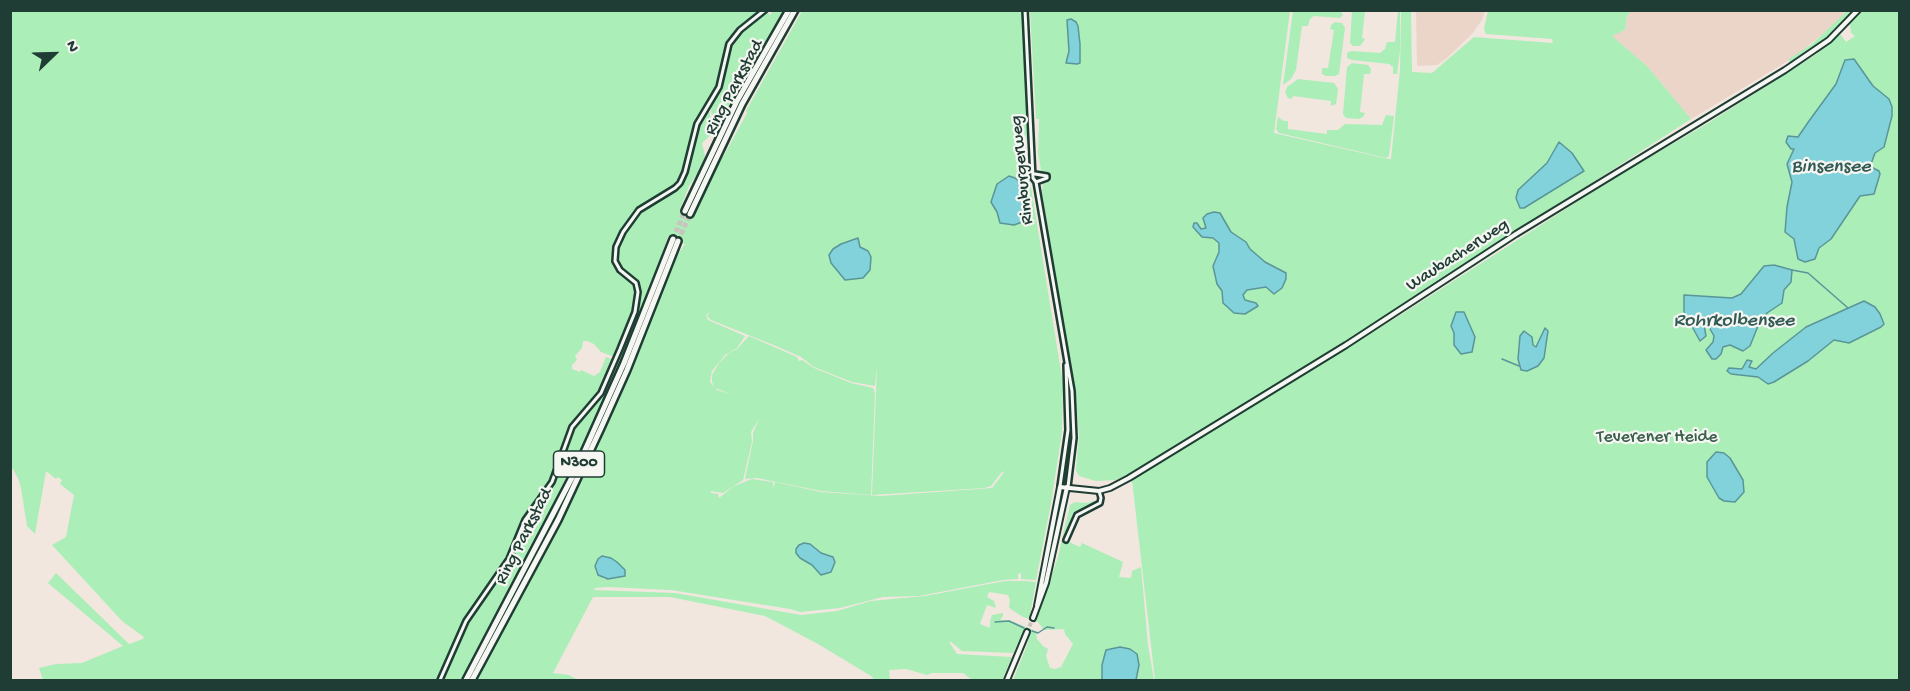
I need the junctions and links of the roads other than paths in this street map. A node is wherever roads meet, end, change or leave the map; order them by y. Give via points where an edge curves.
1 (765, 10) edge
2 (789, 10) edge
3 (795, 10) edge
4 (1025, 10) edge
5 (1858, 10) edge
6 (1035, 174) junction
7 (1036, 182) junction
8 (1066, 360) junction
9 (1060, 487) junction
10 (1067, 488) junction
11 (1099, 490) junction
12 (1066, 540) dead end
13 (1037, 606) junction
14 (1033, 618) tunnel mouth
15 (1027, 632) tunnel mouth
16 (440, 681) edge
17 (466, 681) edge
18 (472, 681) edge
19 (1007, 681) edge

1 - 16 street via 736,34 729,45 719,87 697,124 680,183 639,210 618,241 615,261 637,285 638,292 636,308 603,390 574,424 552,482 525,520 508,559 466,621
2 - 3 highway, Ring Parkstad via 737,101 687,213
4 - 6 street, Rimburgerweg
5 - 11 street, Waubacherweg via 1829,39 1785,70 1140,471 1117,485
6 - 7 street, Rimburgerweg
6 - 7 street via 1047,177
7 - 8 street, Rimburgerweg
8 - 9 street, Rimburgerweg via 1068,430
8 - 10 street, Rimburgerweg via 1074,438
9 - 10 street, Waubacherweg
9 - 13 street
10 - 11 street, Waubacherweg
10 - 13 street
11 - 12 street via 1100,503 1077,515
13 - 14 street
15 - 19 street
17 - 18 highway, Ring Parkstad / N300 via 577,468 676,240 627,370 584,466

